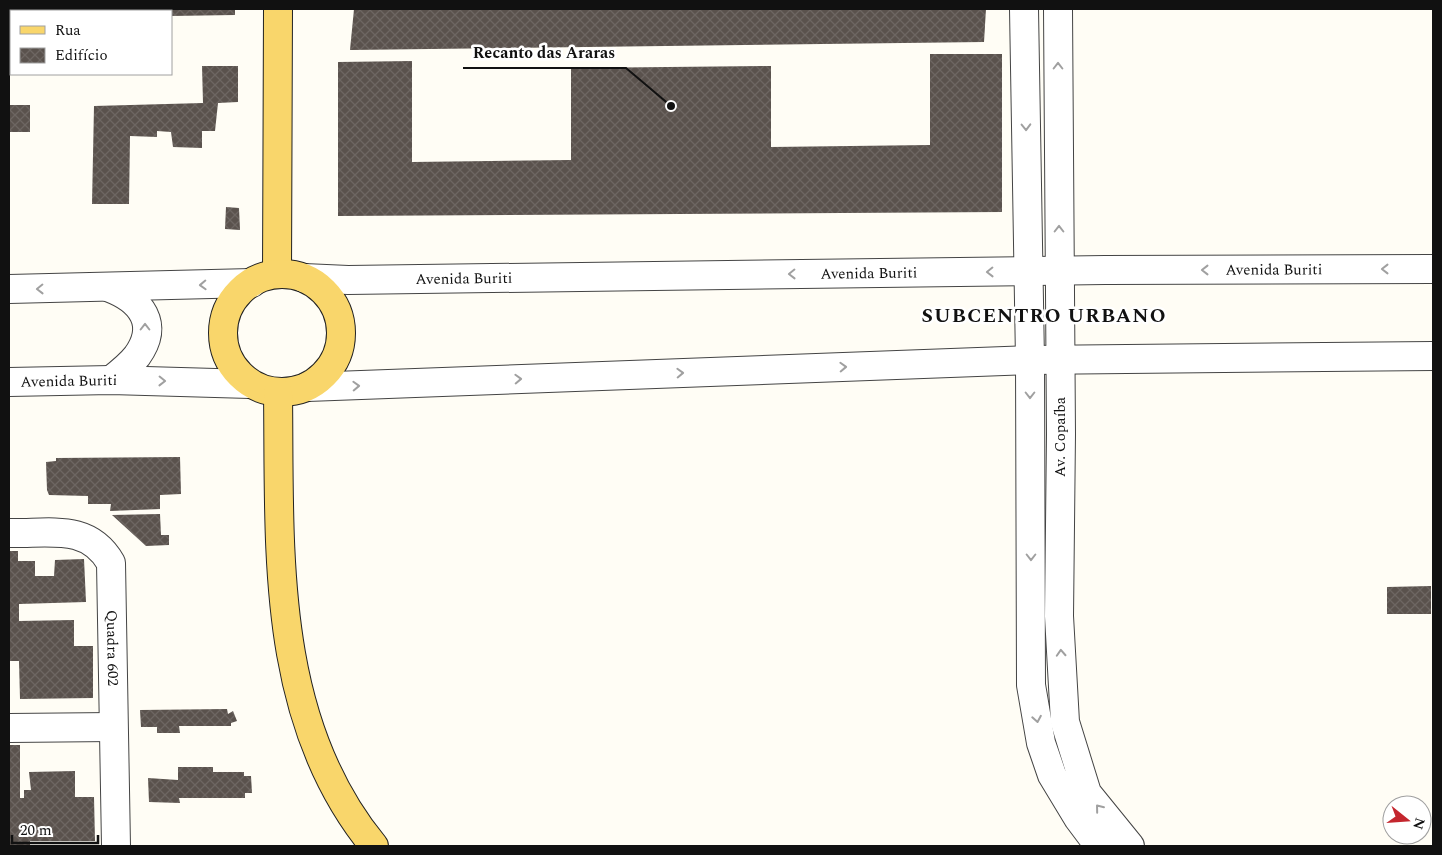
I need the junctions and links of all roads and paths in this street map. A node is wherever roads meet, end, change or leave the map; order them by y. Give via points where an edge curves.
1 (278, 9) edge
2 (1024, 9) edge
3 (1058, 9) edge
4 (1433, 269) edge
5 (1059, 270) junction
6 (1028, 271) junction
7 (277, 274) junction
8 (304, 278) junction
9 (252, 283) junction
10 (110, 288) junction
11 (9, 289) edge
12 (1433, 356) edge
13 (1059, 359) junction
14 (1030, 360) junction
15 (112, 380) junction
16 (9, 382) edge
17 (250, 384) junction
18 (307, 388) junction
19 (278, 393) junction
20 (9, 533) edge
21 (113, 727) junction
22 (9, 728) edge
23 (116, 846) edge
24 (374, 846) edge
25 (1099, 846) edge
26 (1130, 846) edge

1 - 7 main road
2 -> 6 street, Av. Copaíba
5 -> 3 street, Av. Copaíba
4 -> 5 street, Avenida Buriti
5 - 6 street, Avenida Buriti
5 - 13 street, Av. Copaíba
6 -> 8 street, Avenida Buriti
6 - 14 street, Av. Copaíba
7 - 8 main road
7 - 9 main road
8 - 18 main road via 321,288 333,303 340,322 341,341 335,360 324,376
9 -> 10 street
9 - 17 main road via 238,294 224,325 224,342 229,358
10 -> 11 street
15 -> 10 street via 136,357 147,328 139,304
12 - 13 street
13 - 14 street
26 -> 13 street, Av. Copaíba via 1087,793 1065,722 1059,616
18 -> 14 street
14 -> 25 street, Av. Copaíba via 1031,685 1041,743 1052,775
15 - 16 street, Avenida Buriti
15 -> 17 street, Avenida Buriti
17 - 19 main road
18 - 19 main road
19 - 24 main road via 283,604 292,666 324,767 352,818
20 - 21 street, Quadra 602 via 75,534 102,549 111,563
21 - 22 street
21 - 23 street, Quadra 602

